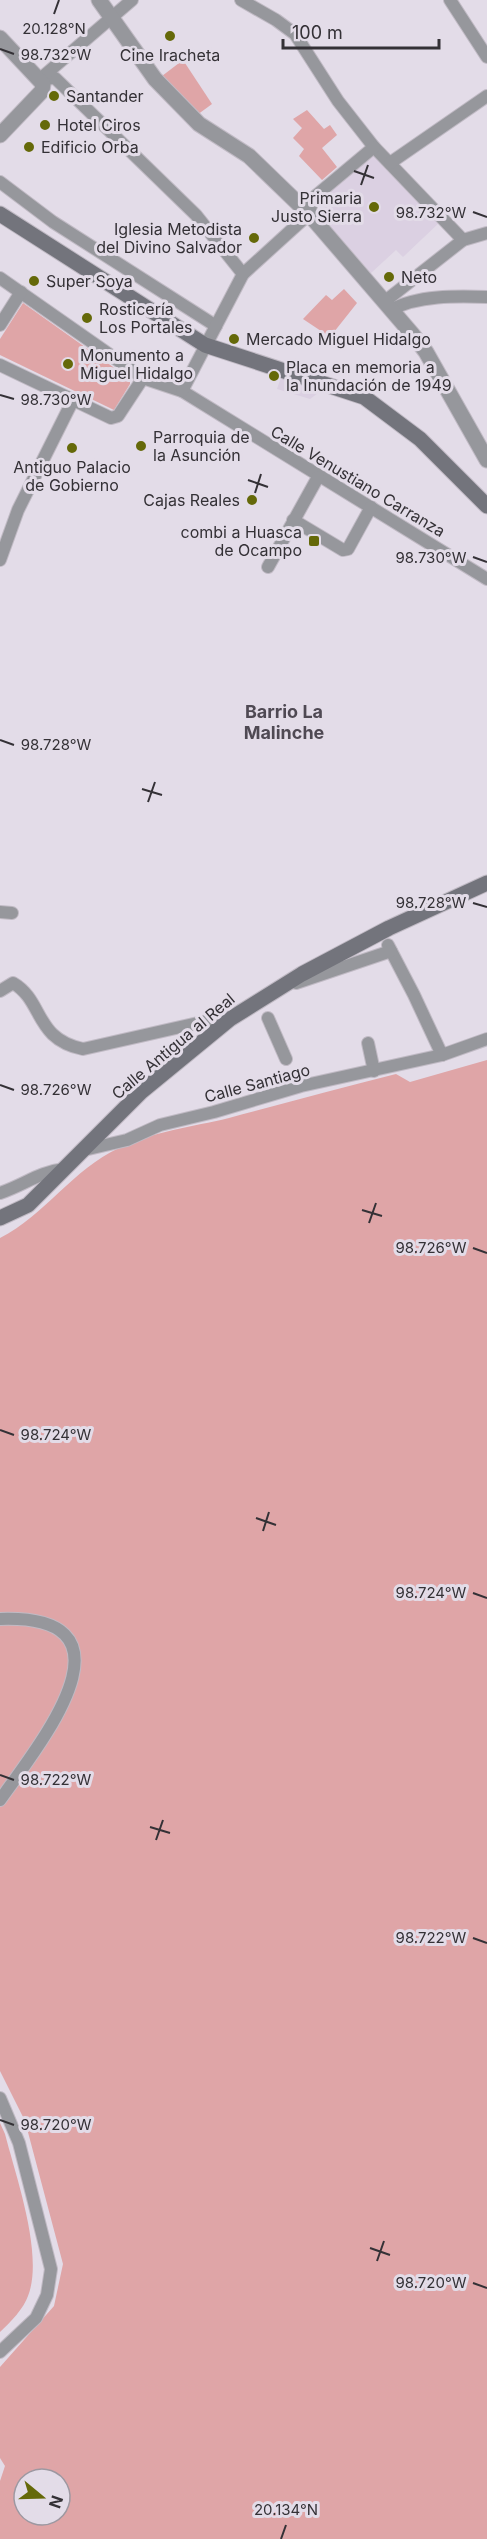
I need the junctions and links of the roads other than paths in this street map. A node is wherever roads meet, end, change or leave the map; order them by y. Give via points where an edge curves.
1 (99, 0) edge
2 (132, 0) edge
3 (241, 0) edge
4 (450, 0) edge
5 (112, 18) junction
6 (0, 38) edge
7 (487, 57) edge
8 (40, 79) junction
9 (487, 96) edge
10 (0, 135) edge
11 (374, 147) junction
12 (390, 163) junction
13 (0, 182) edge
14 (0, 214) edge
15 (309, 214) junction
16 (487, 233) edge
17 (464, 240) junction
18 (243, 274) junction
19 (0, 278) edge
20 (21, 292) junction
21 (487, 297) edge
22 (387, 306) junction
23 (0, 325) edge
24 (216, 326) junction
25 (205, 345) junction
26 (0, 365) edge
27 (143, 378) junction
28 (182, 391) junction
29 (73, 400) junction
30 (487, 460) edge
31 (318, 477) junction
32 (487, 506) edge
33 (371, 507) junction
34 (293, 520) junction
35 (0, 560) edge
36 (268, 567) dead end
37 (487, 579) edge
38 (487, 882) edge
39 (277, 989) junction
40 (0, 991) edge
41 (230, 1018) junction
42 (268, 1018) dead end
43 (487, 1039) edge
44 (368, 1043) dead end
45 (442, 1055) junction
46 (286, 1059) dead end
47 (374, 1071) junction
48 (84, 1150) junction
49 (64, 1169) junction
50 (0, 1193) edge
51 (0, 1218) edge
52 (0, 1618) edge
53 (0, 1800) edge
54 (0, 2098) edge
55 (0, 2352) edge

1 - 5 street
2 - 5 street
3 - 11 street via 295,34 338,101
4 - 7 street
5 - 8 street
5 - 15 street via 155,79 198,124 249,156
6 - 8 street
8 - 10 street via 42,91
8 - 18 street via 55,78 196,215
9 - 12 street
11 - 12 street
11 - 15 street via 313,198
12 - 17 street
13 - 24 street via 53,222
14 - 25 main road
15 - 18 street
15 - 22 street
16 - 17 street
17 - 22 street
18 - 24 street
19 - 20 street, Calle Venustiano Carranza
20 - 23 street
20 - 27 street, Calle Venustiano Carranza
21 - 22 street
22 - 30 street via 426,352
24 - 25 street
25 - 28 street
25 - 32 main road via 364,397 420,439
26 - 29 street
27 - 28 street, Calle Venustiano Carranza
27 - 29 street via 115,418
28 - 31 street, Calle Venustiano Carranza
29 - 35 street via 18,510
31 - 33 street, Calle Venustiano Carranza
31 - 34 street
33 - 34 street via 348,549 343,550
33 - 37 street, Calle Venustiano Carranza
34 - 36 street
38 - 39 main road, Calle Antigua al Real via 389,928
39 - 41 main road, Calle Antigua al Real
39 - 45 street via 390,948
40 - 41 street via 13,983 57,1038 83,1049
41 - 48 main road, Calle Antigua al Real via 141,1092
42 - 46 street
43 - 45 street, Calle Santiago
44 - 47 street
45 - 47 street, Calle Santiago
47 - 48 street, Calle Santiago via 301,1086
48 - 49 main road, Calle Antigua al Real
49 - 50 street via 47,1171
49 - 51 main road, Calle Antigua al Real via 28,1205
52 - 53 street via 47,1623 59,1630 71,1644 74,1670 68,1695 54,1722
54 - 55 street via 19,2143 51,2269 47,2295 36,2318

